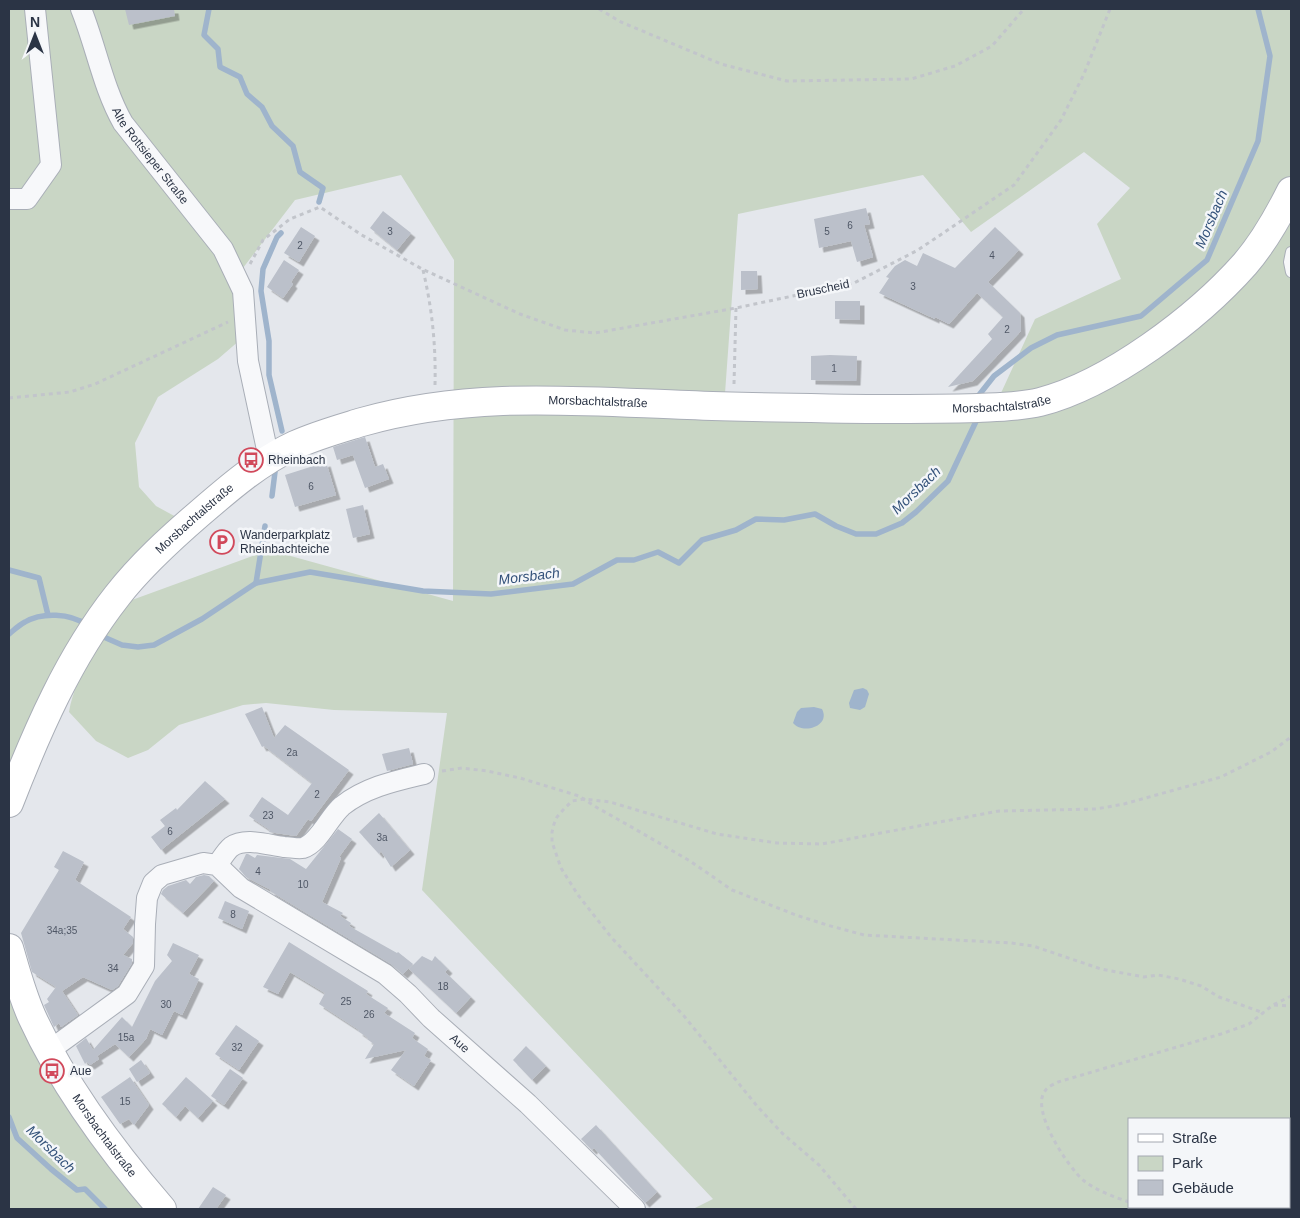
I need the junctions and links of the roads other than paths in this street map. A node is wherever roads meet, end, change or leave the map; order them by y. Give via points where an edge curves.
1 (35, 9) edge
2 (81, 9) edge
3 (1291, 191) edge
4 (9, 199) edge
5 (1291, 252) edge
6 (1291, 272) edge
7 (269, 459) junction
8 (424, 774) road end
9 (9, 803) edge
10 (217, 865) junction
11 (9, 948) edge
12 (50, 1050) junction
13 (162, 1209) edge
14 (635, 1209) edge

1 - 4 street via 51,165 27,199
2 - 7 street, Alte Rottsieper Straße via 113,106 222,249 242,290 248,361
3 - 7 main road, Morsbachtalstraße via 1274,225 1246,263 1181,323 1105,375 1066,394 1037,403 964,408 734,407 548,399 471,402 405,411 329,432
5 - 6 lane
7 - 9 main road, Morsbachtalstraße via 219,496 119,593 61,683
8 - 10 street via 383,784 363,793 342,806 317,837 303,848 244,842 231,847
10 - 12 street via 203,863 162,875 153,883 147,898 144,966 127,994
10 - 14 street, Aue via 241,888 385,974 528,1104
11 - 12 main road, Morsbachtalstraße via 32,1017
12 - 13 main road, Morsbachtalstraße via 100,1131

